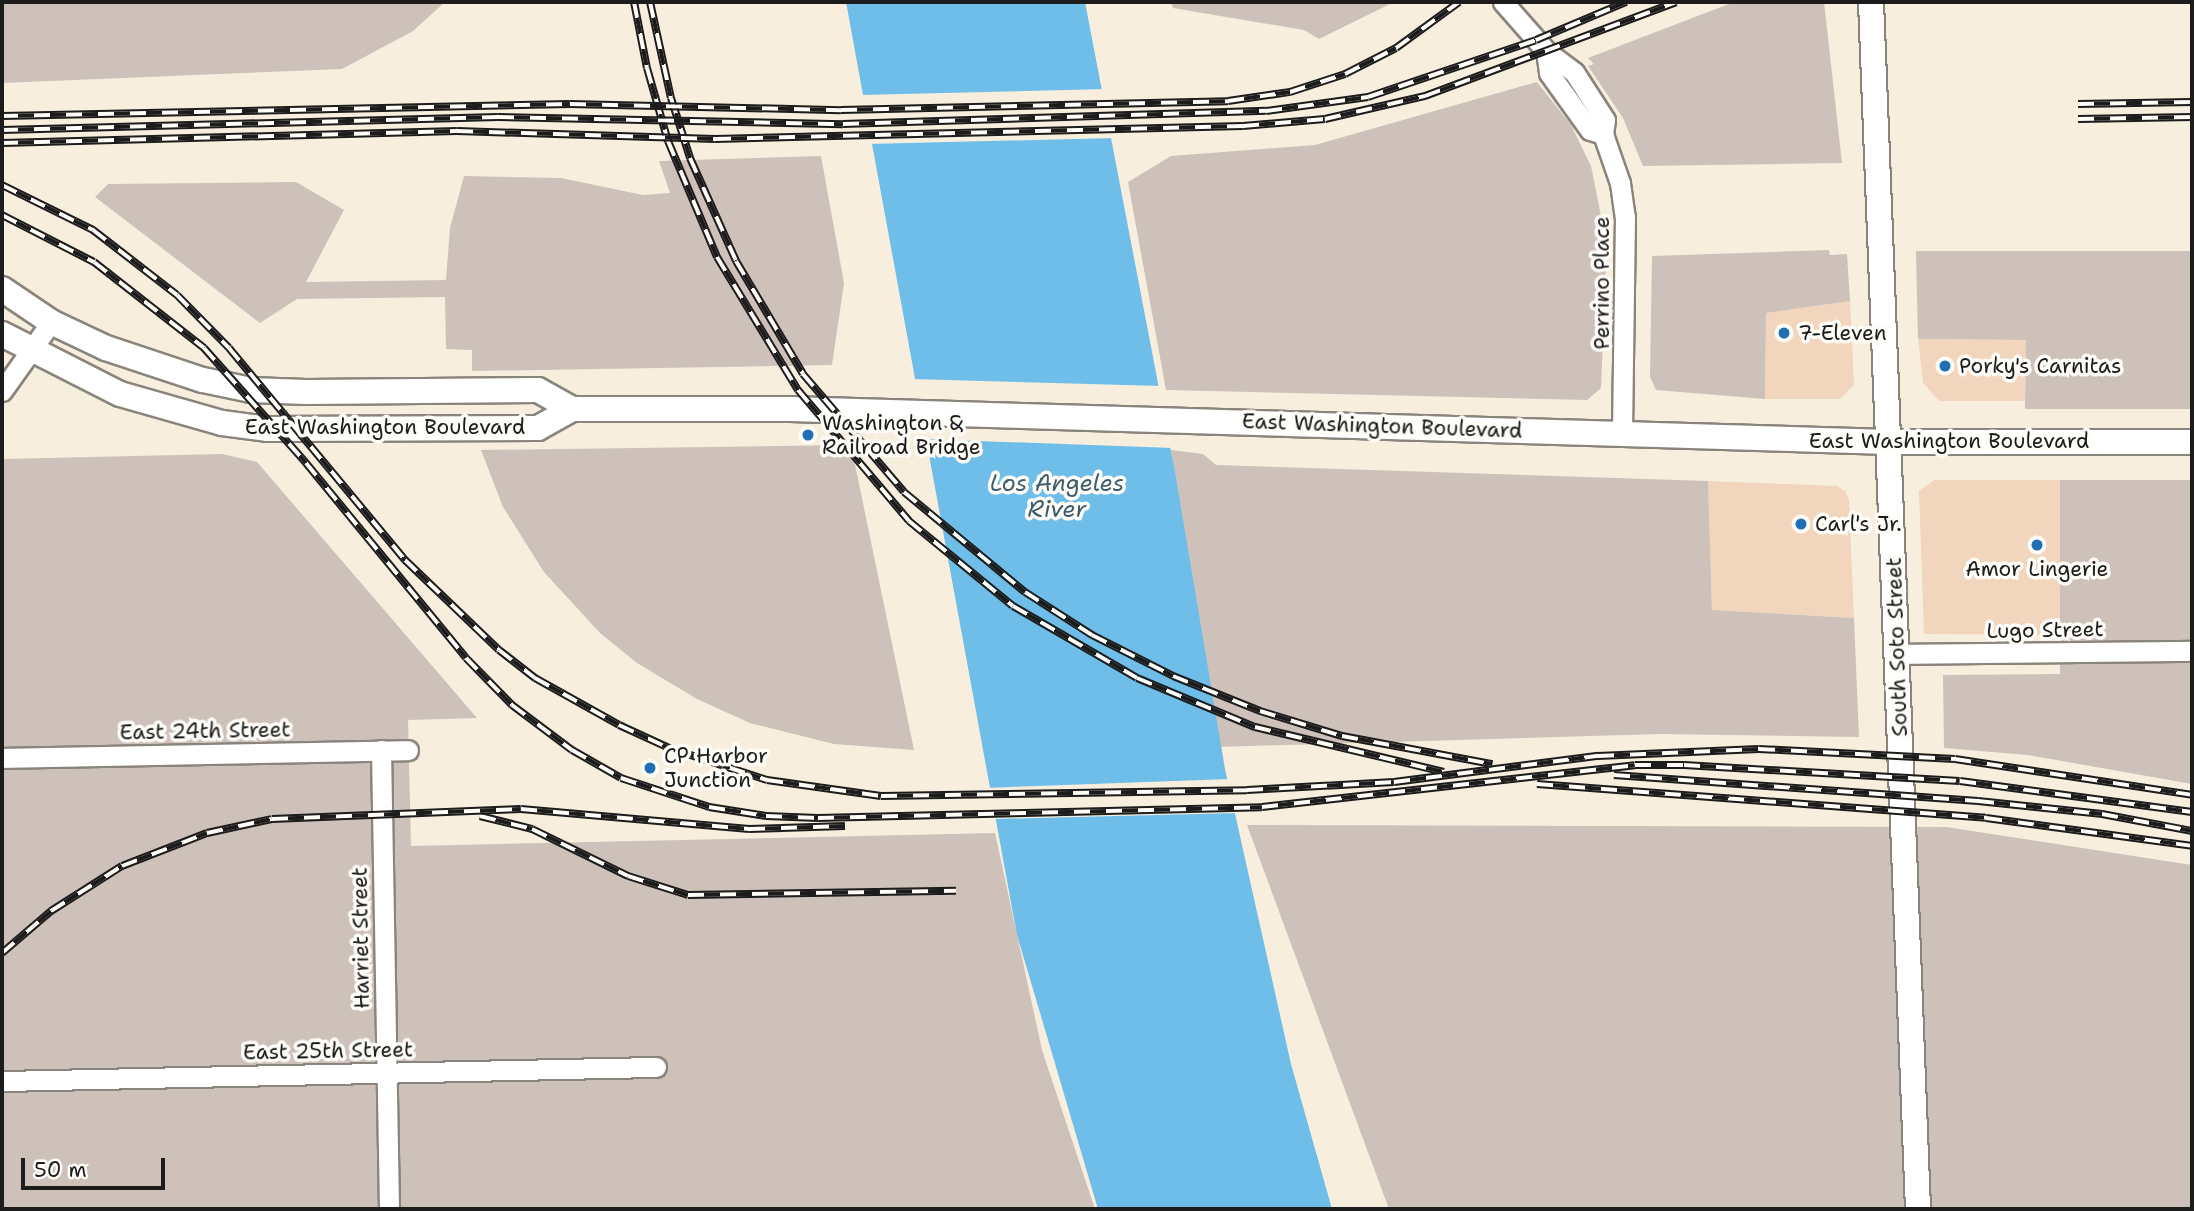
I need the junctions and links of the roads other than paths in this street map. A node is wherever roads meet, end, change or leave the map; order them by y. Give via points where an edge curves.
1 (1503, 2) edge
2 (1871, 2) edge
3 (2, 289) edge
4 (51, 322) junction
5 (2, 334) edge
6 (33, 353) junction
7 (2, 391) edge
8 (572, 409) junction
9 (1622, 434) junction
10 (1890, 442) junction
11 (2192, 443) edge
12 (2192, 651) edge
13 (1898, 654) junction
14 (381, 750) junction
15 (408, 750) dead end
16 (2, 758) edge
17 (656, 1067) dead end
18 (387, 1073) junction
19 (2, 1081) edge
20 (389, 1209) edge
21 (1918, 1209) edge

1 - 9 street, Perrino Place via 1546,51 1549,73 1590,130 1604,134 1620,183 1626,217
2 - 10 main road, South Soto Street
3 - 4 main road, East Washington Boulevard
4 - 6 street
4 - 8 main road, East Washington Boulevard via 137,360 251,390 538,390
5 - 6 main road, East Washington Boulevard
6 - 7 street
6 - 8 main road, East Washington Boulevard via 120,394 242,427 538,428
8 - 9 main road, East Washington Boulevard via 875,411
9 - 10 main road, East Washington Boulevard
10 - 11 main road, East Washington Boulevard
10 - 13 main road, South Soto Street
12 - 13 street, Lugo Street
13 - 21 main road, South Soto Street
14 - 15 street, East 24th Street
14 - 16 street, East 24th Street
14 - 18 street, Harriet Street
17 - 18 street, East 25th Street
18 - 19 street, East 25th Street
18 - 20 street, Harriet Street

